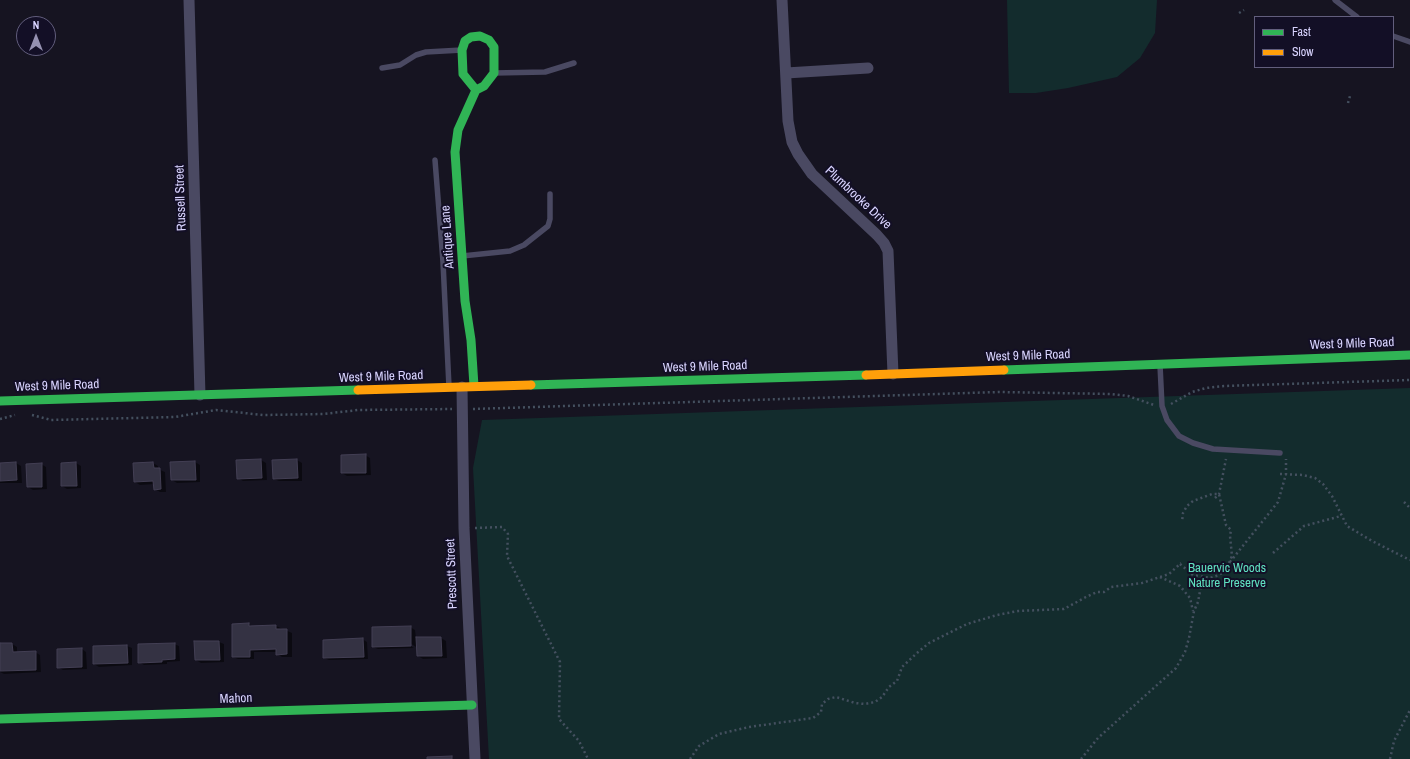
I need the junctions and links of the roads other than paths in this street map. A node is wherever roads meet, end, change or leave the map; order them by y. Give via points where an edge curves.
1 (189, 0) edge
2 (782, 0) edge
3 (1335, 0) edge
4 (1356, 16) edge
5 (1394, 36) edge
6 (1410, 42) edge
7 (462, 50) junction
8 (574, 63) dead end
9 (382, 68) dead end
10 (868, 68) dead end
11 (494, 73) junction
12 (786, 73) junction
13 (476, 90) junction
14 (436, 160) dead end
15 (550, 194) dead end
16 (462, 256) junction
17 (1410, 355) edge
18 (1160, 365) junction
19 (893, 374) junction
20 (474, 386) junction
21 (449, 387) junction
22 (462, 387) junction
23 (200, 395) junction
24 (0, 401) edge
25 (1280, 453) road end
26 (472, 706) junction
27 (0, 719) edge
28 (475, 759) edge

1 - 23 street, Russell Street
2 - 12 street, Plumbrooke Drive
3 - 4 lane
5 - 6 lane
7 - 9 lane via 426,52 400,65
7 - 11 main road via 465,41 471,37 480,36 489,40 494,48
7 - 13 main road via 463,74
8 - 11 lane via 545,72
10 - 12 street
11 - 13 main road, Antique Lane via 484,86
12 - 19 street, Plumbrooke Drive via 789,131 798,154 812,174 877,235 888,251
13 - 16 main road, Antique Lane via 456,139
14 - 21 lane
15 - 16 lane via 548,226 524,246 510,251
16 - 20 main road, Antique Lane
17 - 18 main road, West 9 Mile Road
18 - 19 main road, West 9 Mile Road
18 - 25 lane via 1162,406 1167,420 1179,436 1193,444 1213,449
19 - 20 main road, West 9 Mile Road
20 - 22 main road, West 9 Mile Road
21 - 22 main road, West 9 Mile Road
21 - 23 main road, West 9 Mile Road
22 - 26 street, Prescott Street via 464,528
23 - 24 main road, West 9 Mile Road
26 - 27 main road, Mahon
26 - 28 street, Prescott Street

